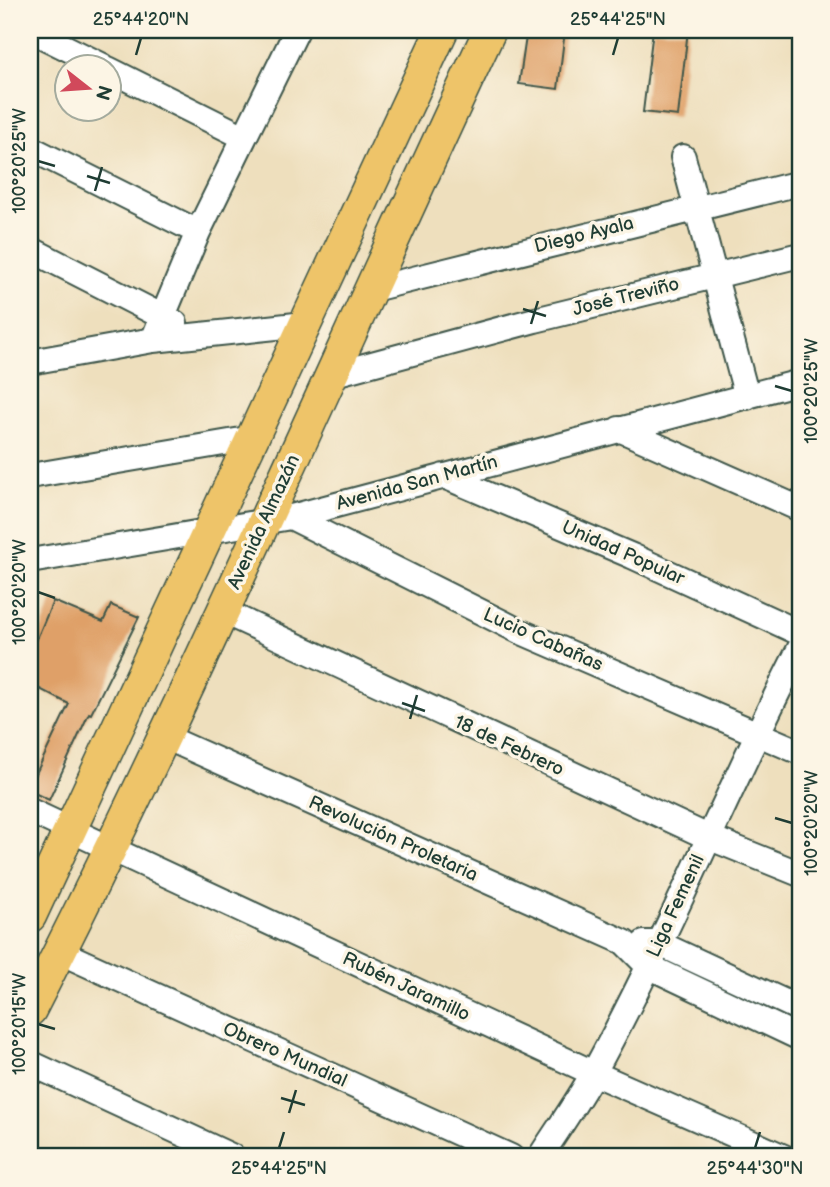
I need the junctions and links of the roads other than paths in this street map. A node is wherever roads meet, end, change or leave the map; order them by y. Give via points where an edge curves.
1 (30, 30) edge
2 (297, 30) edge
3 (442, 30) edge
4 (490, 30) edge
5 (75, 52) edge
6 (122, 76) edge
7 (244, 137) junction
8 (30, 148) edge
9 (683, 157) dead end
10 (800, 183) edge
11 (697, 207) junction
12 (198, 232) junction
13 (30, 249) edge
14 (800, 255) edge
15 (715, 275) junction
16 (369, 290) junction
17 (162, 315) junction
18 (305, 324) junction
19 (194, 335) junction
20 (153, 340) junction
21 (30, 362) edge
22 (331, 375) junction
23 (800, 382) edge
24 (747, 397) junction
25 (619, 429) junction
26 (253, 438) junction
27 (30, 476) edge
28 (444, 476) junction
29 (800, 509) edge
30 (279, 518) junction
31 (211, 529) junction
32 (30, 561) edge
33 (222, 611) junction
34 (800, 633) edge
35 (800, 648) edge
36 (756, 732) junction
37 (163, 736) junction
38 (800, 752) edge
39 (30, 811) edge
40 (69, 831) junction
41 (708, 837) junction
42 (109, 850) junction
43 (800, 874) edge
44 (30, 916) edge
45 (60, 952) junction
46 (653, 954) junction
47 (800, 1009) edge
48 (30, 1010) edge
49 (800, 1038) edge
50 (30, 1063) edge
51 (593, 1073) junction
52 (233, 1157) edge
53 (511, 1157) edge
54 (540, 1157) edge
55 (784, 1157) edge

1 - 5 street
2 - 7 street
3 - 18 main road
4 - 16 main road, Avenida Almazán
6 - 7 street
7 - 12 street
8 - 12 street
9 - 11 street
10 - 11 street, Diego Ayala
11 - 15 street
11 - 16 street, Diego Ayala
12 - 17 street
13 - 17 street
14 - 15 street, José Treviño
15 - 22 street, José Treviño
15 - 24 street
16 - 22 main road, Avenida Almazán
17 - 19 street
17 - 20 street
18 - 19 street
18 - 26 main road
19 - 20 street
20 - 21 street
22 - 30 main road, Avenida Almazán
23 - 24 street, Avenida San Martín
24 - 25 street, Avenida San Martín
25 - 28 street, Avenida San Martín
25 - 29 street
26 - 27 street
26 - 31 main road
28 - 30 street, Avenida San Martín
28 - 34 street, Unidad Popular
30 - 31 street, Avenida San Martín
30 - 33 main road, Avenida Almazán
30 - 36 street, Lucio Cabañas via 519,631
31 - 32 street, Avenida San Martín
31 - 40 main road
33 - 37 main road, Avenida Almazán
33 - 41 street, 18 de Febrero
35 - 36 street, Liga Femenil
36 - 38 street, Lucio Cabañas
36 - 41 street, Liga Femenil
37 - 42 main road, Avenida Almazán
37 - 46 street, Revolución Proletaria
39 - 40 street, Rubén Jaramillo
40 - 42 street, Rubén Jaramillo
40 - 44 main road
41 - 43 street, 18 de Febrero
41 - 46 street, Liga Femenil
42 - 45 main road, Avenida Almazán
42 - 51 street, Rubén Jaramillo
45 - 48 main road, Avenida Almazán
45 - 53 street, Obrero Mundial
46 - 47 street, Revolución Proletaria
46 - 49 street, Revolución Proletaria
46 - 51 street, Liga Femenil
50 - 52 street
51 - 54 street, Liga Femenil
51 - 55 street, Rubén Jaramillo

